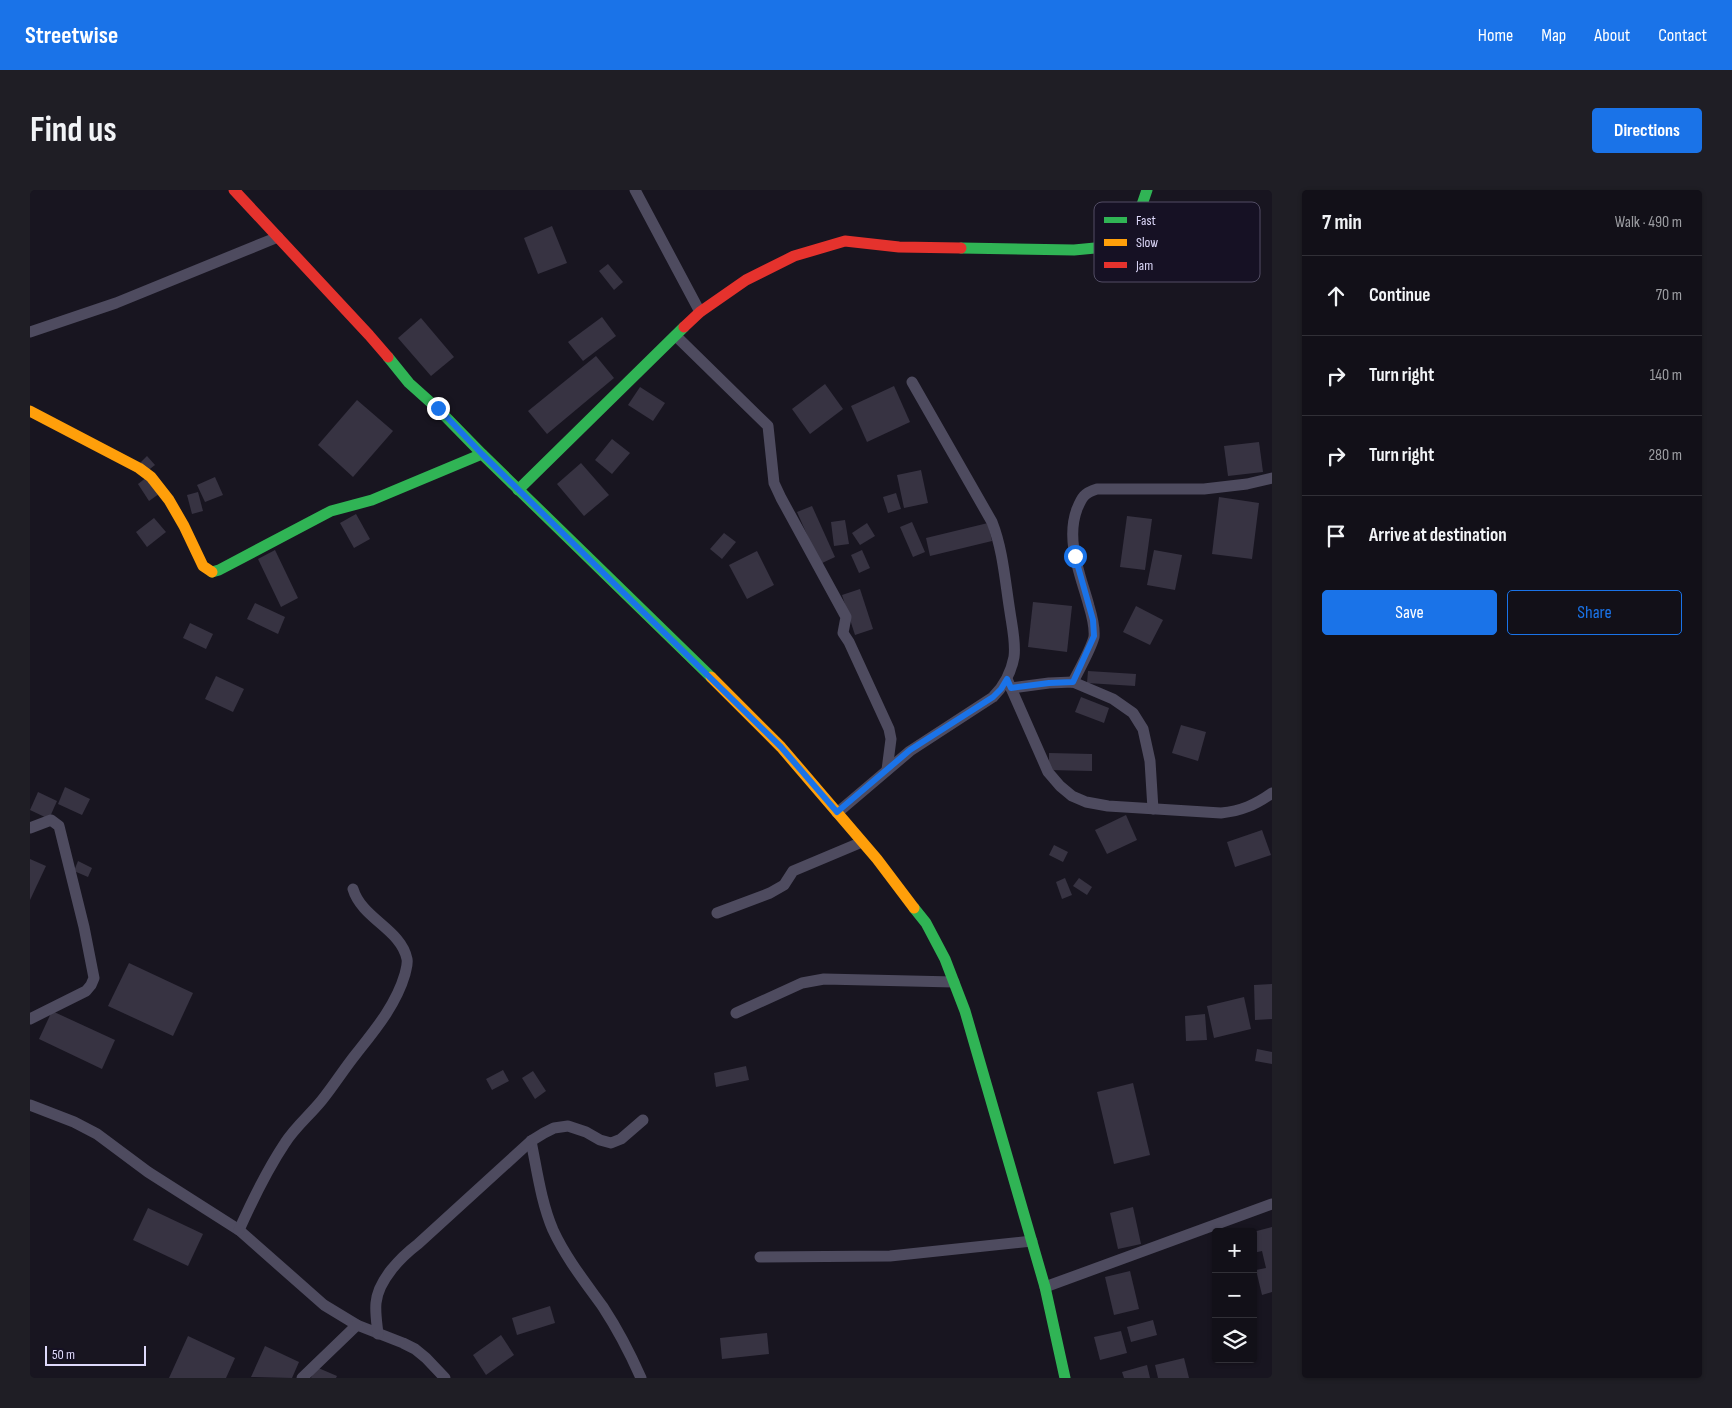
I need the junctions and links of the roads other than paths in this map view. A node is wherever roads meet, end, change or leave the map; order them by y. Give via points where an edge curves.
1 (234, 190) edge
2 (634, 190) edge
3 (1146, 190) edge
4 (1142, 202) edge
5 (278, 237) junction
6 (1094, 248) edge
7 (700, 312) junction
8 (30, 332) edge
9 (676, 336) junction
10 (912, 382) dead end
11 (30, 411) edge
12 (482, 454) junction
13 (1272, 478) edge
14 (518, 490) junction
15 (1073, 682) junction
16 (1009, 684) junction
17 (887, 770) junction
18 (1272, 793) edge
19 (1153, 809) junction
20 (837, 812) junction
21 (30, 828) edge
22 (862, 842) junction
23 (353, 889) dead end
24 (717, 913) dead end
25 (954, 982) junction
26 (736, 1013) dead end
27 (30, 1019) edge
28 (30, 1105) edge
29 (643, 1120) dead end
30 (531, 1141) junction
31 (1272, 1204) edge
32 (239, 1230) junction
33 (1032, 1241) junction
34 (760, 1257) dead end
35 (1045, 1288) junction
36 (357, 1325) junction
37 (378, 1334) junction
38 (302, 1378) edge
39 (445, 1378) edge
40 (641, 1378) edge
41 (1065, 1378) edge

1 - 5 main road
2 - 7 street
3 - 4 main road
5 - 8 street via 116,303
5 - 12 main road via 409,383
6 - 7 main road via 899,247 845,241 794,256 746,280
7 - 9 main road
9 - 14 main road
9 - 17 street via 768,426 774,483 846,616 844,633 889,729
10 - 16 street via 992,522 1000,542 1013,632 1014,656
11 - 12 main road via 151,477 165,492 203,566 211,572 331,511 372,500
12 - 14 main road
13 - 15 street via 1204,489 1097,488 1086,492 1074,516 1072,533 1094,636
14 - 20 main road via 781,747
15 - 16 street
15 - 19 street via 1113,699 1133,714 1143,729 1150,761
16 - 17 street via 910,750
16 - 19 street via 1048,772 1060,786 1086,802
17 - 20 street
18 - 19 street via 1254,806 1238,811
20 - 22 main road
21 - 27 street via 51,820 59,826 94,978 86,991
22 - 24 street via 793,871 784,884 770,893
22 - 25 main road via 926,923 946,959
23 - 32 street via 364,910 403,946 408,962 403,980 390,1009 372,1034 286,1142
25 - 26 street via 824,979 802,983
25 - 33 main road
28 - 32 street via 98,1134 148,1172
29 - 30 street via 611,1143 568,1126 554,1128
30 - 37 street via 392,1268 376,1301
30 - 40 street via 553,1230 568,1258 617,1329
31 - 35 street
32 - 36 street via 324,1305
33 - 34 street via 890,1256
33 - 35 main road
35 - 41 main road
36 - 37 street
36 - 38 street
37 - 39 street via 415,1349

